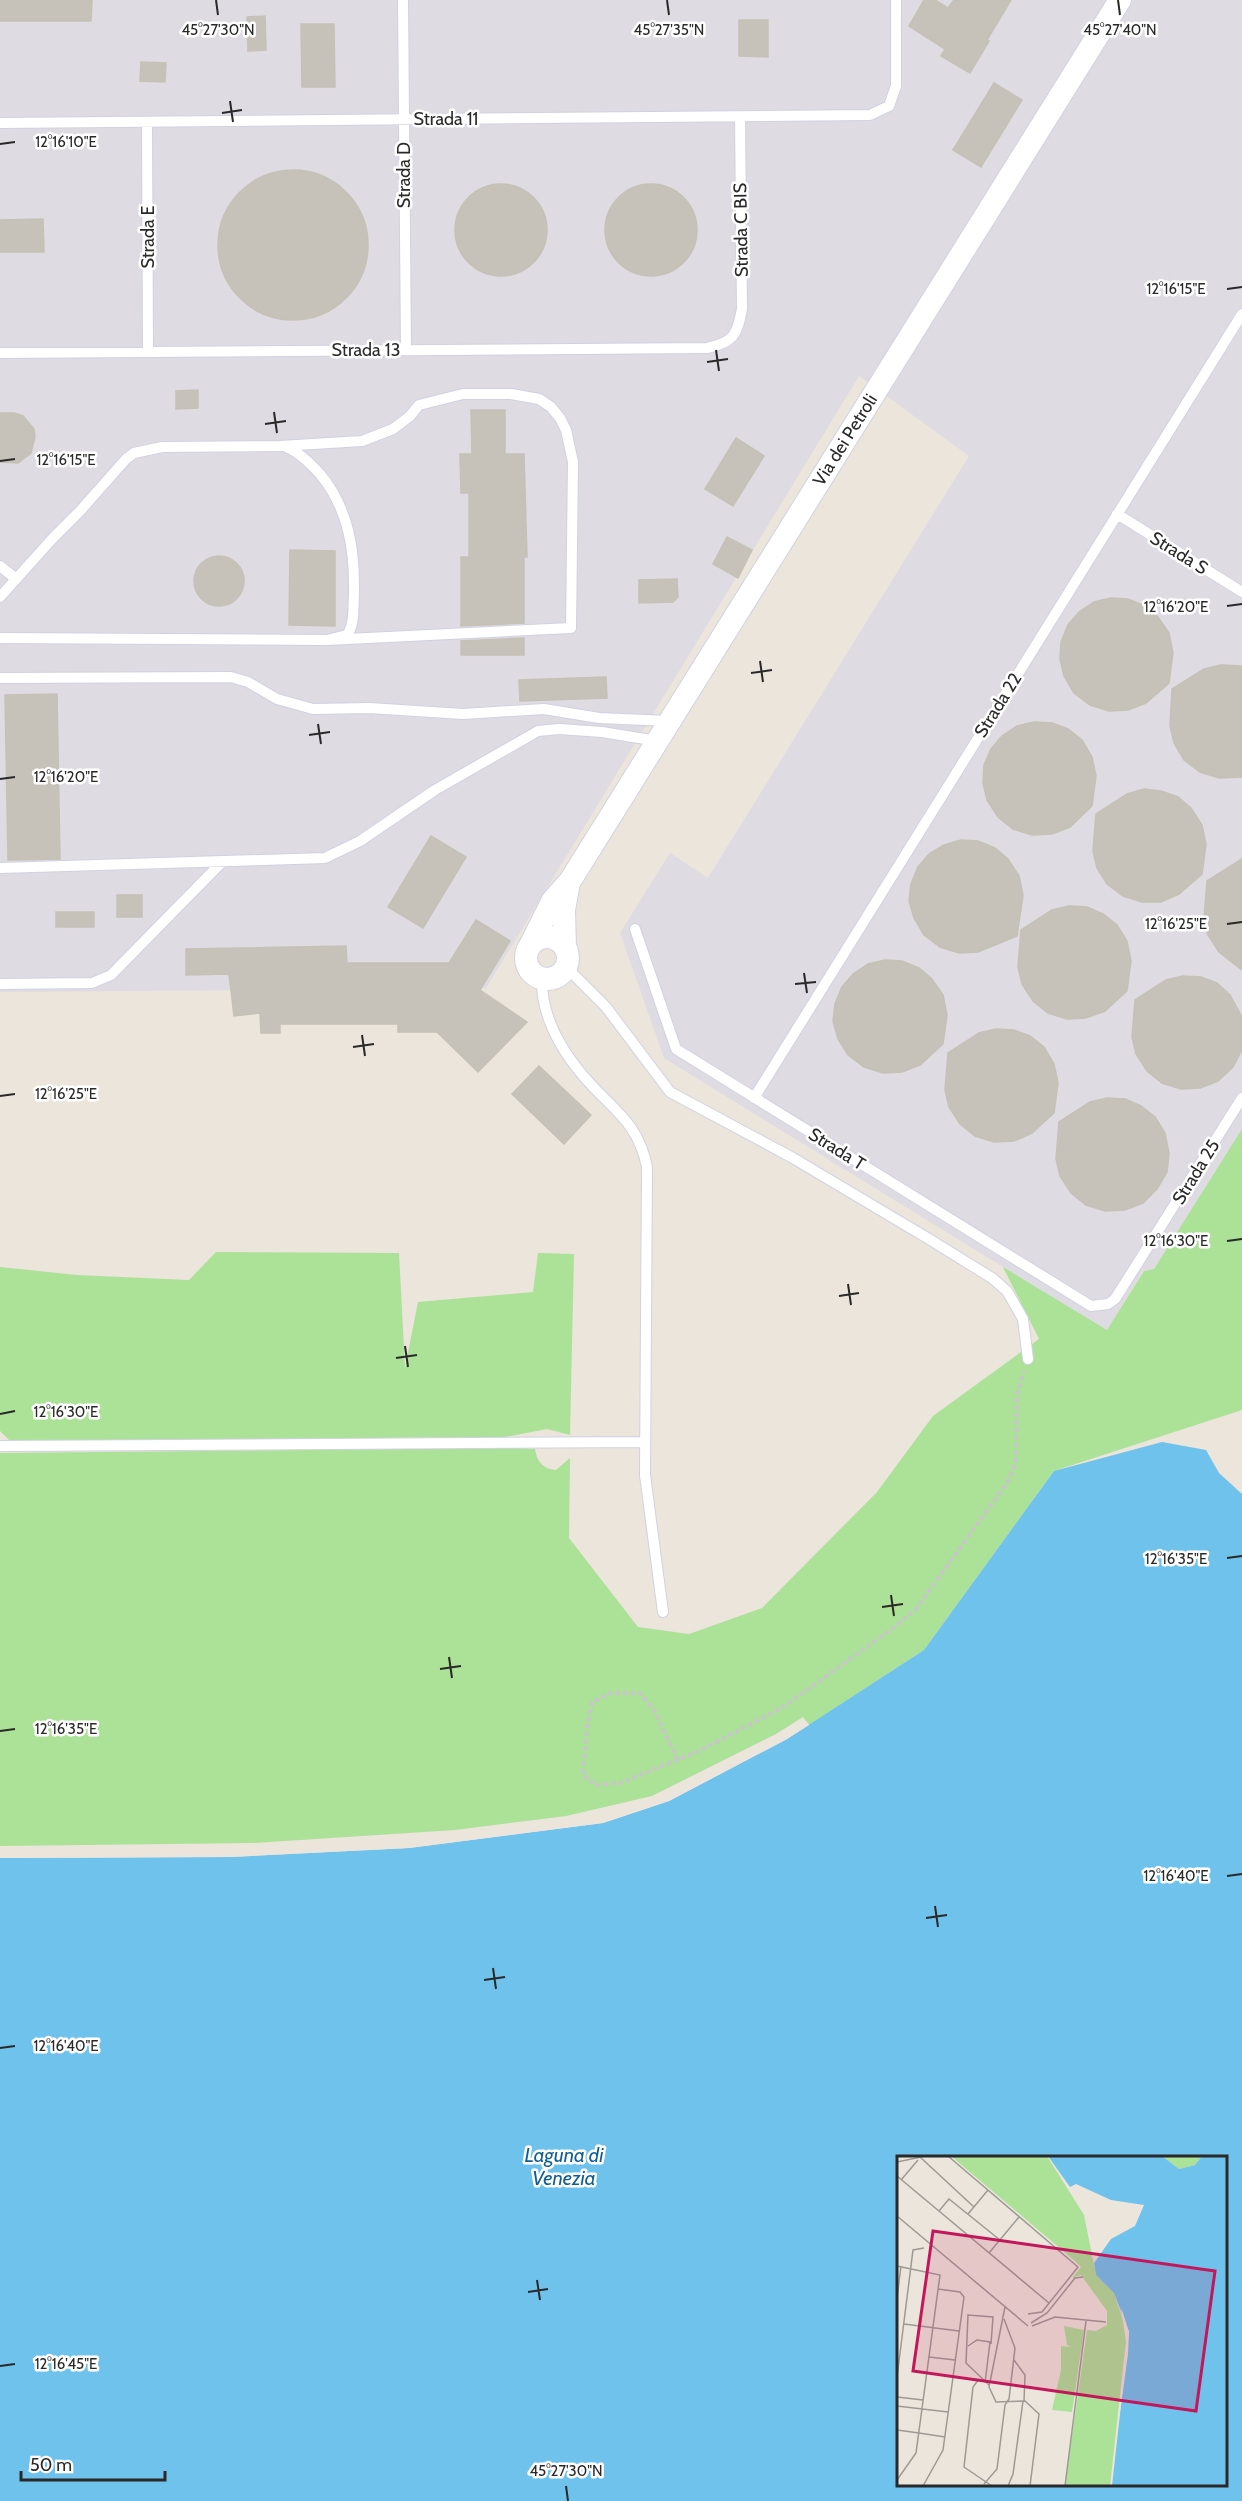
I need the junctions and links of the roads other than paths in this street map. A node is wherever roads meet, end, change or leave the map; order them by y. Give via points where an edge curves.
1 (403, 0) edge
2 (896, 0) edge
3 (1120, 0) edge
4 (740, 117) junction
5 (404, 119) junction
6 (147, 122) junction
7 (0, 123) edge
8 (1242, 314) edge
9 (730, 340) joint
10 (406, 350) junction
11 (148, 351) junction
12 (0, 352) edge
13 (283, 446) junction
14 (1117, 514) junction
15 (0, 566) edge
16 (15, 578) junction
17 (1242, 592) edge
18 (0, 597) edge
19 (0, 638) edge
20 (327, 640) junction
21 (0, 678) edge
22 (669, 721) junction
23 (657, 741) junction
24 (222, 862) junction
25 (0, 868) edge
26 (570, 881) junction
27 (635, 929) dead end
28 (531, 944) junction
29 (566, 957) junction
30 (542, 979) junction
31 (0, 984) edge
32 (754, 1098) junction
33 (1242, 1098) edge
34 (1108, 1304) joint
35 (1028, 1359) road end
36 (645, 1442) junction
37 (0, 1446) edge
38 (663, 1612) dead end

1 - 5 lane, Strada D
2 - 4 lane, Strada 11 via 896,86 889,106 870,116
3 - 22 street, Via dei Petroli
4 - 5 lane, Strada 11
4 - 9 lane, Strada C BIS via 742,309 737,332
5 - 6 lane, Strada 11
5 - 10 lane, Strada D
6 - 7 lane, Strada 11
6 - 11 lane, Strada E
8 - 14 lane, Strada 22
9 - 10 lane, Strada 13 via 707,348
10 - 11 lane, Strada 13
11 - 12 lane, Strada 13
13 - 16 lane via 162,447 134,453
13 - 20 lane via 308,461 330,488 350,533 354,587 350,630 347,635
13 - 20 lane via 362,441 393,429 419,405 463,394 511,394 539,399 551,407 560,418 571,448 571,628
14 - 17 lane, Strada S
14 - 32 lane, Strada 22
15 - 16 lane
16 - 18 lane
19 - 20 lane
21 - 22 lane via 231,677 277,699 313,709 463,714 544,709 598,718
22 - 23 street, Via dei Petroli
23 - 24 lane via 602,732 538,731 435,790 335,855 313,860
23 - 26 street, Via dei Petroli
24 - 25 lane
24 - 31 lane via 111,975 92,983
26 - 28 street, Via dei Petroli via 553,900
26 - 29 street, Via dei Petroli via 564,910
27 - 32 lane, Strada T via 676,1049
28 - 29 street via 549,937 561,942
28 - 30 street via 527,964
29 - 30 street via 556,977
29 - 35 lane via 670,1092 793,1158 992,1278 1007,1291 1023,1319
30 - 36 lane via 543,1001 554,1032 586,1078 629,1122 645,1156
32 - 34 lane, Strada T via 1090,1306
33 - 34 lane, Strada 25 via 1122,1290
36 - 37 lane
36 - 38 lane via 645,1475

